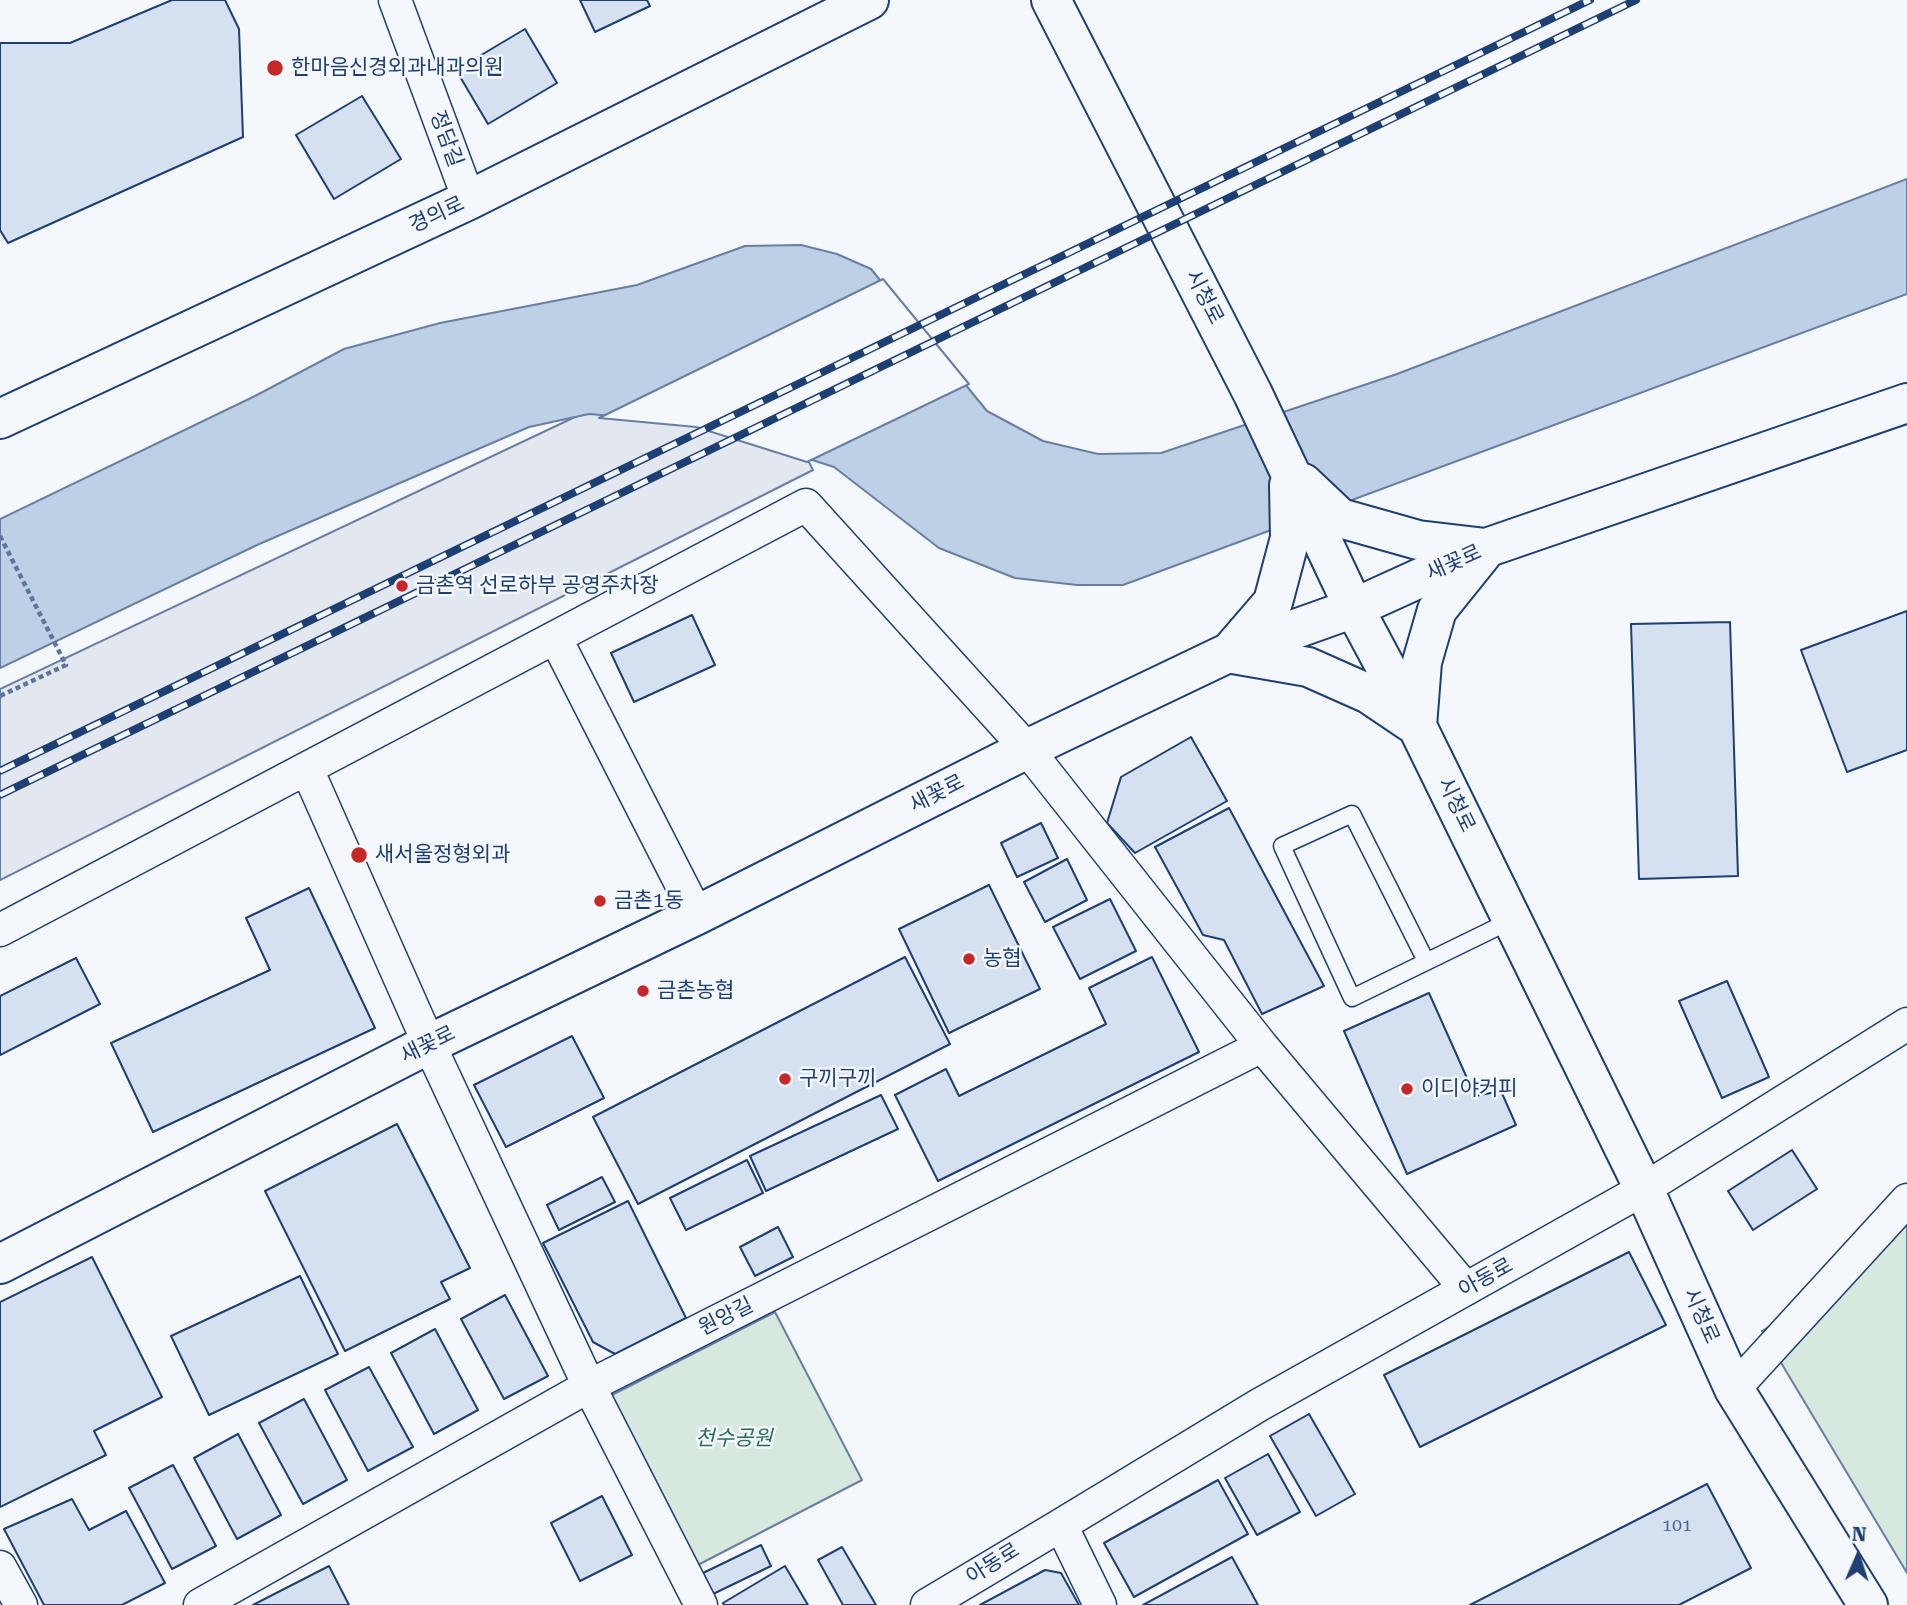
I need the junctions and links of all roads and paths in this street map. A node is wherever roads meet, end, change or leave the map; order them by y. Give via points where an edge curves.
1 (395, 0) edge
2 (869, 0) edge
3 (1051, 0) edge
4 (469, 200) junction
5 (1907, 403) edge
6 (0, 419) edge
7 (1315, 528) junction
8 (0, 536) edge
9 (1486, 548) junction
10 (1354, 608) junction
11 (556, 639) junction
12 (1228, 653) junction
13 (0, 696) edge
14 (1417, 726) junction
15 (1027, 749) junction
16 (307, 769) junction
17 (697, 915) junction
18 (1512, 920) junction
19 (0, 930) edge
20 (1426, 961) junction
21 (1907, 1024) edge
22 (429, 1044) junction
23 (1262, 1046) junction
24 (1644, 1189) junction
25 (1907, 1200) edge
26 (0, 1264) edge
27 (1466, 1289) junction
28 (589, 1386) junction
29 (1734, 1389) junction
30 (1061, 1525) junction
31 (0, 1567) edge
32 (21, 1605) edge
33 (200, 1605) edge
34 (701, 1605) edge
35 (927, 1605) edge
36 (1100, 1605) edge
37 (1868, 1605) edge

1 - 4 street, 정담길
2 - 4 street, 경의로
3 - 7 street, 시청로 via 1253,394
4 - 6 street, 경의로
5 - 9 street, 새꽃로
7 - 9 street
7 - 10 street, 시청로
7 - 12 street via 1273,602
8 - 13 path via 66,664
9 - 10 street, 새꽃로
9 - 14 street via 1437,610 1422,662
10 - 12 street, 새꽃로
10 - 14 street, 시청로
11 - 15 street via 806,505
11 - 16 street
11 - 17 street
12 - 14 street via 1308,667 1369,694
12 - 15 street, 새꽃로
14 - 18 street, 시청로
15 - 17 street, 새꽃로
15 - 23 street
16 - 19 street
16 - 22 street
17 - 22 street, 새꽃로
18 - 20 lane
18 - 24 street, 시청로
20 - 20 lane via 1352,998 1282,846 1352,814
21 - 24 street, 아동로
22 - 26 street, 새꽃로
22 - 28 street
23 - 27 street
23 - 28 street, 원앙길
24 - 27 street, 아동로
24 - 29 street, 시청로
25 - 29 street
27 - 30 street, 아동로 via 1259,1405
28 - 33 street, 원앙길
28 - 34 street
29 - 37 street, 시청로
30 - 35 street, 아동로
30 - 36 street
31 - 32 street

